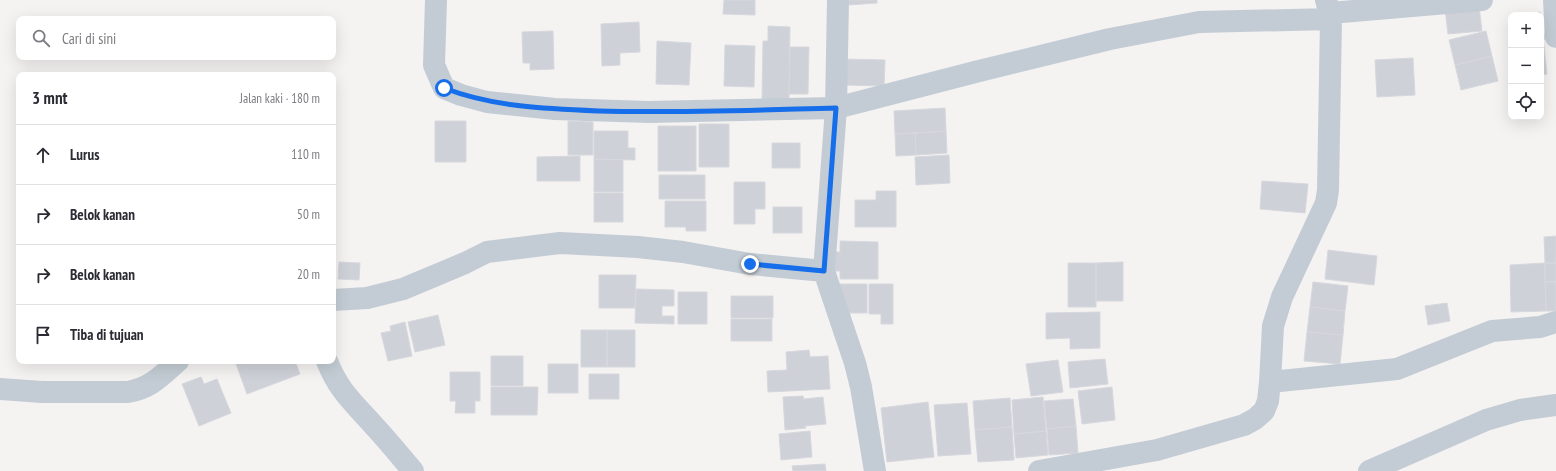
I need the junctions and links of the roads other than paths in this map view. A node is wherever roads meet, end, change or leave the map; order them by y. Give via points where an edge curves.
1 (436, 0) edge
2 (838, 0) edge
3 (1482, 0) edge
4 (1554, 0) edge
5 (1329, 11) edge
6 (1556, 37) edge
7 (836, 108) junction
8 (824, 271) junction
9 (336, 300) edge
10 (1556, 322) edge
11 (175, 364) edge
12 (328, 364) edge
13 (1270, 382) junction
14 (0, 389) edge
15 (1556, 405) edge
16 (413, 471) edge
17 (875, 471) edge
18 (1039, 471) edge
19 (1369, 471) edge

1 - 7 street via 434,65 444,88 461,95 487,102 555,109 649,112
2 - 7 street
3 - 5 street
4 - 6 street
5 - 7 street via 1199,22 1110,39
5 - 13 street via 1326,203 1282,296 1273,326
7 - 8 street
8 - 9 street via 750,264 676,251 560,243 487,252 403,289 367,298
8 - 17 street via 856,363
10 - 13 street via 1540,327 1492,331 1397,369
11 - 14 street via 154,382 140,390 128,392 42,392
12 - 16 street via 341,389
13 - 18 street via 1264,411 1244,425 1157,450
15 - 19 street via 1520,410 1486,420

